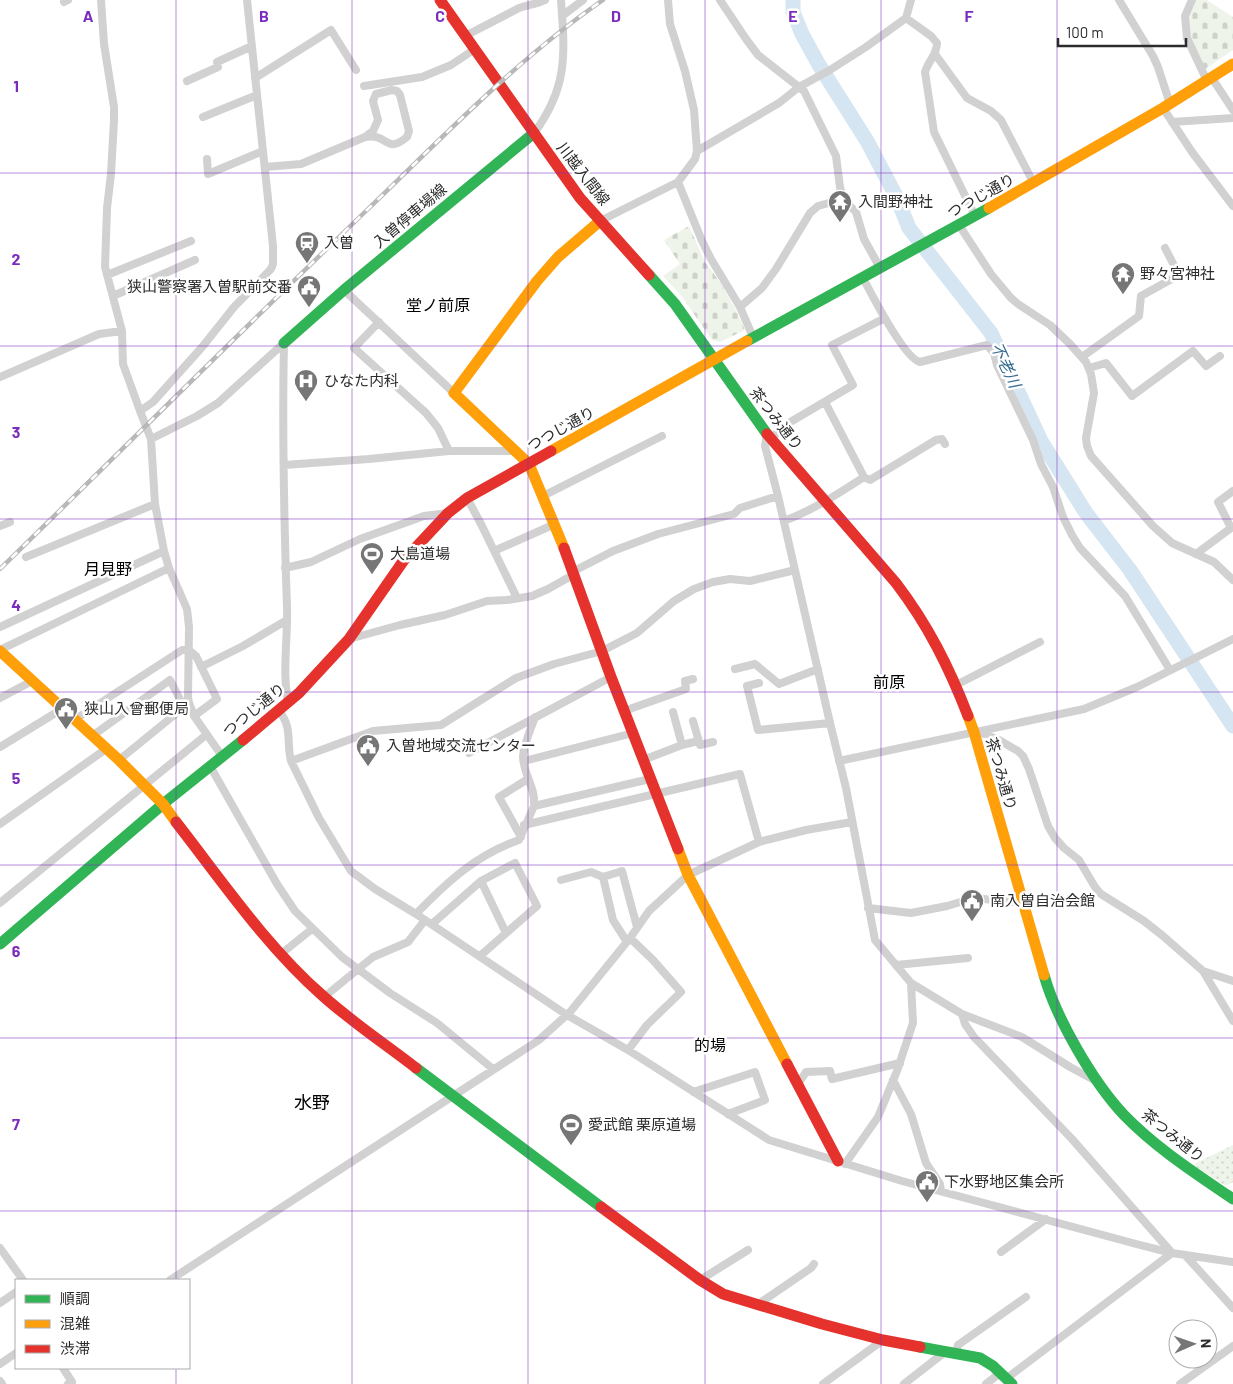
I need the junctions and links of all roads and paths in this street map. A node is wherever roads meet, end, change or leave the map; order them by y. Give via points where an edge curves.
1 (101, 0) edge
2 (247, 0) edge
3 (440, 0) edge
4 (545, 0) edge
5 (561, 0) edge
6 (583, 0) edge
7 (668, 0) edge
8 (720, 0) edge
9 (911, 0) edge
10 (1119, 0) edge
11 (1192, 0) edge
12 (524, 3) edge
13 (562, 16) junction
14 (906, 18) junction
15 (465, 36) junction
16 (252, 46) junction
17 (475, 49) junction
18 (935, 54) junction
19 (1233, 64) edge
20 (356, 70) dead end
21 (255, 78) junction
22 (1210, 79) junction
23 (187, 81) dead end
24 (364, 86) dead end
25 (799, 87) junction
26 (257, 95) junction
27 (1166, 106) junction
28 (1233, 110) edge
29 (203, 118) dead end
30 (1233, 118) edge
31 (378, 120) junction
32 (1172, 122) junction
33 (534, 133) junction
34 (365, 137) junction
35 (386, 141) junction
36 (263, 151) junction
37 (697, 151) junction
38 (207, 158) dead end
39 (265, 168) junction
40 (678, 182) junction
41 (1034, 184) junction
42 (844, 199) junction
43 (1233, 206) edge
44 (975, 216) junction
45 (600, 221) junction
46 (960, 225) junction
47 (191, 241) dead end
48 (1164, 248) dead end
49 (195, 260) dead end
50 (880, 268) junction
51 (107, 275) junction
52 (863, 278) junction
53 (344, 290) junction
54 (113, 296) junction
55 (740, 307) junction
56 (885, 318) junction
57 (379, 322) junction
58 (122, 331) junction
59 (753, 337) junction
60 (284, 344) junction
61 (1220, 356) dead end
62 (1082, 357) junction
63 (714, 358) junction
64 (1088, 368) junction
65 (0, 377) edge
66 (454, 393) junction
67 (825, 402) junction
68 (140, 411) junction
69 (662, 436) dead end
70 (769, 437) junction
71 (151, 439) junction
72 (945, 444) dead end
73 (449, 451) junction
74 (517, 451) junction
75 (284, 464) junction
76 (528, 464) junction
77 (864, 477) junction
78 (1233, 491) edge
79 (543, 496) junction
80 (778, 496) junction
81 (467, 498) junction
82 (826, 502) junction
83 (155, 504) junction
84 (448, 513) junction
85 (784, 521) junction
86 (10, 522) dead end
87 (554, 524) junction
88 (0, 526) edge
89 (164, 551) junction
90 (494, 551) junction
91 (1196, 554) junction
92 (26, 557) dead end
93 (169, 568) junction
94 (286, 568) junction
95 (795, 570) junction
96 (573, 574) junction
97 (1233, 580) edge
98 (517, 598) junction
99 (287, 620) junction
100 (0, 627) edge
101 (350, 639) junction
102 (1233, 639) edge
103 (1040, 642) dead end
104 (189, 650) junction
105 (0, 651) edge
106 (602, 651) junction
107 (201, 667) junction
108 (734, 668) dead end
109 (818, 669) junction
110 (1170, 670) junction
111 (611, 676) junction
112 (693, 679) dead end
113 (32, 681) junction
114 (759, 683) dead end
115 (956, 684) junction
116 (0, 698) edge
117 (288, 702) junction
118 (187, 704) junction
119 (62, 709) junction
120 (279, 711) junction
121 (624, 711) junction
122 (673, 712) dead end
123 (194, 716) junction
124 (535, 717) junction
125 (74, 720) junction
126 (693, 721) dead end
127 (830, 723) junction
128 (976, 732) junction
129 (632, 733) junction
130 (206, 735) junction
131 (92, 736) junction
132 (698, 740) junction
133 (713, 742) dead end
134 (682, 746) junction
135 (0, 747) edge
136 (106, 749) junction
137 (469, 753) dead end
138 (222, 756) junction
139 (118, 760) junction
140 (643, 760) junction
141 (291, 761) junction
142 (524, 761) junction
143 (839, 761) junction
144 (210, 766) junction
145 (528, 779) junction
146 (650, 779) junction
147 (144, 784) junction
148 (656, 794) junction
149 (163, 804) junction
150 (534, 806) junction
151 (852, 822) junction
152 (0, 824) edge
153 (524, 825) junction
154 (521, 837) junction
155 (759, 842) junction
156 (688, 875) junction
157 (603, 877) junction
158 (561, 880) dead end
159 (481, 881) junction
160 (0, 903) edge
161 (1022, 903) junction
162 (868, 908) junction
163 (416, 914) junction
164 (428, 922) junction
165 (637, 927) junction
166 (312, 929) junction
167 (506, 933) junction
168 (628, 940) junction
169 (0, 944) edge
170 (281, 954) junction
171 (480, 956) junction
172 (968, 958) dead end
173 (896, 966) junction
174 (358, 970) junction
175 (1203, 972) junction
176 (1233, 981) edge
177 (911, 983) junction
178 (324, 997) junction
179 (962, 1014) junction
180 (567, 1015) junction
181 (1233, 1021) edge
182 (628, 1050) junction
183 (900, 1062) junction
184 (493, 1069) junction
185 (893, 1080) junction
186 (1098, 1082) junction
187 (798, 1084) junction
188 (693, 1092) junction
189 (452, 1096) junction
190 (728, 1114) junction
191 (842, 1163) junction
192 (942, 1191) junction
193 (1233, 1199) edge
194 (1046, 1219) junction
195 (0, 1248) edge
196 (748, 1250) dead end
197 (1001, 1252) dead end
198 (1172, 1253) junction
199 (1185, 1255) junction
200 (1233, 1262) edge
201 (814, 1264) dead end
202 (22, 1279) edge
203 (172, 1279) edge
204 (700, 1280) junction
205 (15, 1293) edge
206 (1026, 1297) dead end
207 (0, 1303) edge
208 (757, 1305) junction
209 (1233, 1308) edge
210 (883, 1340) junction
211 (1233, 1346) edge
212 (951, 1352) junction
213 (15, 1354) edge
214 (0, 1364) edge
215 (64, 1369) edge
216 (1007, 1378) edge
217 (68, 1384) edge
218 (823, 1384) edge
219 (904, 1384) edge
220 (986, 1384) edge
221 (1180, 1384) edge

1 - 51 street via 114,120 107,208
2 - 16 street
3 - 15 main road, 川越入間線
4 - 12 street via 531,6
5 - 13 street
6 - 13 street
7 - 37 street via 670,24 694,110
8 - 25 street via 758,55
9 - 14 street
10 - 27 street via 1155,61
11 - 22 street via 1185,16 1187,38
12 - 15 street
13 - 33 street via 561,80 553,102
14 - 18 street via 935,40
14 - 25 street via 866,47
15 - 17 main road, 川越入間線
16 - 21 street
16 - 23 street via 217,62 218,67
17 - 24 street via 422,77
17 - 33 main road, 川越入間線
18 - 41 street via 967,98 1001,120
18 - 44 street via 925,72 934,132
19 - 22 main road, つつじ通り
20 - 21 street via 331,30
21 - 26 street
22 - 27 main road, つつじ通り
22 - 28 street
25 - 37 street via 779,103
25 - 42 street via 804,91 836,156
26 - 29 street
26 - 36 street
27 - 32 street
27 - 41 main road, つつじ通り
30 - 32 street
31 - 34 street via 373,132
31 - 35 street
31 - 35 street via 373,101 376,94 397,91 408,137 397,145
32 - 43 street
33 - 45 main road, 川越入間線
33 - 53 main road, 入曽停車場線
34 - 35 street via 379,136
34 - 39 street via 301,164
36 - 38 street via 208,174
36 - 39 street
37 - 40 street
39 - 68 street via 274,264 153,402
40 - 45 street
40 - 55 street via 702,242
41 - 44 main road, つつじ通り
42 - 50 street via 856,212 864,239
42 - 55 street via 818,206 810,213 762,288
44 - 46 main road, つつじ通り
45 - 63 main road, 川越入間線 via 675,304
45 - 66 main road via 558,257 537,281
46 - 50 main road, つつじ通り
46 - 62 street via 1010,298 1050,325
47 - 51 street
48 - 62 street via 1179,275 1141,296 1139,316
49 - 54 street
50 - 52 main road, つつじ通り
51 - 54 street
52 - 56 street
52 - 59 main road, つつじ通り
53 - 57 street
53 - 60 main road, 入曽停車場線
54 - 58 street
55 - 59 street
56 - 67 street via 832,345 853,385
56 - 110 street via 914,361 987,345 994,353 1072,535 1125,596
57 - 66 street
57 - 73 street via 354,348 426,413
58 - 65 street via 99,334
58 - 68 street via 123,364
59 - 63 main road, つつじ通り
60 - 71 street via 218,402
60 - 75 street
61 - 64 street via 1206,366 1193,351 1132,396 1106,363
62 - 64 street
63 - 70 main road, 茶つみ通り
63 - 76 main road, つつじ通り
64 - 91 street via 1094,393 1086,438 1092,456 1153,526 1172,543
66 - 74 main road
67 - 70 street
67 - 77 street
68 - 71 street
69 - 79 street
70 - 80 street via 765,446
70 - 82 main road, 茶つみ通り
71 - 83 street
72 - 77 street via 942,438 936,440 870,480
73 - 74 street
73 - 75 street via 369,460
74 - 76 main road
75 - 94 street
76 - 79 main road
76 - 81 main road, つつじ通り
77 - 82 street
78 - 91 street via 1218,502 1231,528
79 - 87 main road
80 - 85 street
80 - 96 street via 740,508 734,514 658,534 613,551
81 - 84 main road, つつじ通り
81 - 90 street
82 - 85 street
82 - 115 main road, 茶つみ通り via 914,607
83 - 89 street
83 - 92 street
84 - 94 street via 424,516 360,539 311,562
84 - 101 main road, つつじ通り via 404,560
85 - 95 street
86 - 88 street
87 - 90 street
87 - 96 main road
89 - 93 street
89 - 100 street
90 - 98 street
91 - 97 street via 1214,562
93 - 104 street via 187,609
93 - 105 street
94 - 99 street
95 - 106 street via 750,581 730,579 713,582 674,601 636,633
95 - 109 street
96 - 98 street via 532,596
96 - 106 main road
98 - 101 street via 487,601
99 - 107 street
99 - 117 street
101 - 117 main road, つつじ通り
102 - 110 street
103 - 115 street
104 - 107 street
104 - 118 street
104 - 125 street via 182,650
105 - 113 main road
106 - 111 main road
106 - 141 street via 516,678 441,725 373,731
107 - 123 street via 216,699
108 - 109 street via 755,664 779,684
109 - 127 street
110 - 128 street via 1084,709
111 - 121 main road
111 - 124 street
112 - 121 street via 686,681 686,689
113 - 116 street
113 - 119 main road
114 - 127 street via 748,686 758,730
115 - 128 main road, 茶つみ通り
117 - 120 main road, つつじ通り
118 - 123 street
118 - 131 street via 170,680
118 - 139 street
119 - 125 main road
119 - 135 street
120 - 138 main road, つつじ通り
120 - 141 street via 288,723
121 - 129 main road
122 - 134 street
123 - 130 street
124 - 137 street
124 - 142 street via 524,750
125 - 131 main road
126 - 132 street
127 - 143 street
128 - 143 street
128 - 161 main road, 茶つみ通り
128 - 175 street via 999,740 1023,756 1048,826 1064,848 1079,860 1101,894 1144,921
129 - 140 main road
129 - 142 street
130 - 138 street
130 - 147 street
131 - 136 main road
132 - 133 street via 700,745
132 - 134 street
134 - 140 street
136 - 139 main road
136 - 152 street
138 - 144 main road, つつじ通り
139 - 147 main road
140 - 146 main road
141 - 163 street via 319,818 351,871
142 - 145 street
143 - 151 street
144 - 149 main road, つつじ通り
144 - 166 street via 292,908
145 - 150 street via 534,792
145 - 154 street via 499,797
146 - 148 main road
146 - 150 street
147 - 149 main road
147 - 160 street
148 - 153 street
148 - 155 street via 740,774
148 - 156 main road
149 - 169 main road, つつじ通り
149 - 170 main road
150 - 153 street
151 - 155 street
151 - 162 street
153 - 154 street
154 - 163 street via 462,870
155 - 156 street
156 - 165 street via 649,910
156 - 187 main road
157 - 158 street via 591,872
157 - 165 street via 622,871
157 - 168 street via 613,920
159 - 164 street
159 - 167 street
159 - 167 street via 515,864 537,906
161 - 162 street via 974,898 911,912
161 - 186 main road, 茶つみ通り via 1056,1010
162 - 173 street via 874,940
163 - 164 street
164 - 171 street
164 - 174 street via 408,942 373,957
165 - 168 street
166 - 170 street
166 - 174 street
167 - 171 street
168 - 180 street
168 - 182 street via 654,960 681,992 647,1025
170 - 178 main road
171 - 180 street
172 - 173 street
173 - 177 street
174 - 178 street
174 - 184 street via 437,1023
175 - 176 street
175 - 181 street
177 - 179 street
177 - 183 street via 913,1023
178 - 189 main road
179 - 186 street via 1022,1037
179 - 198 street via 974,1037 1072,1139
180 - 182 street
180 - 184 street via 539,1040
182 - 188 street
183 - 185 street
183 - 187 street via 832,1079 830,1071 806,1072
184 - 189 street
185 - 191 street via 878,1117
185 - 192 street via 911,1114 926,1163
186 - 193 main road, 茶つみ通り via 1123,1114 1150,1139
187 - 191 main road
188 - 190 street
188 - 190 street via 755,1072 765,1100
189 - 203 street
189 - 204 main road
190 - 191 street via 769,1140
191 - 192 street
192 - 194 street
194 - 197 street
194 - 198 street
195 - 202 street
196 - 204 street
198 - 199 street
198 - 216 street
199 - 200 street
199 - 209 street
201 - 208 street
204 - 208 main road via 723,1294
205 - 207 street
206 - 212 street
208 - 210 main road
210 - 212 main road
210 - 218 street
211 - 221 street
212 - 216 main road via 980,1358
212 - 219 street
213 - 214 street
215 - 217 street via 72,1382
216 - 220 street

